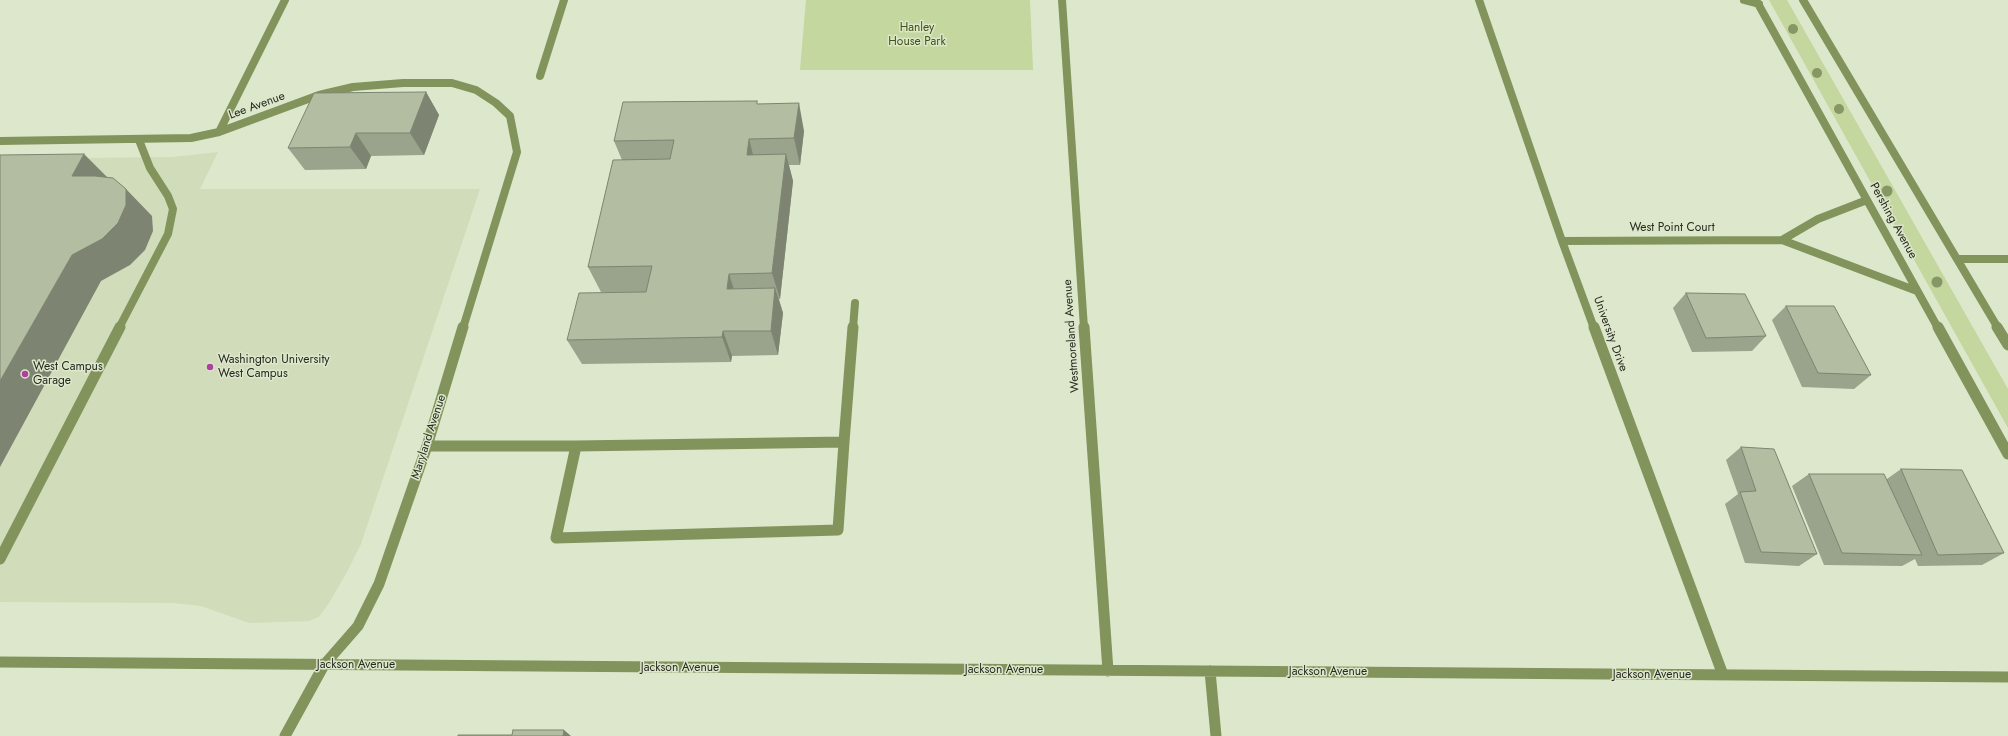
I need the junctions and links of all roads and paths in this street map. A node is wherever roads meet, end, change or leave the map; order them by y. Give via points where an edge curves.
1 (285, 0) edge
2 (564, 0) edge
3 (1062, 0) edge
4 (1479, 0) edge
5 (1744, 0) edge
6 (1803, 0) edge
7 (1757, 2) edge
8 (540, 76) dead end
9 (510, 116) joint
10 (219, 132) junction
11 (139, 140) junction
12 (0, 141) edge
13 (1867, 200) junction
14 (1782, 240) junction
15 (1562, 241) junction
16 (1957, 259) junction
17 (2008, 259) edge
18 (1918, 291) junction
19 (855, 303) dead end
20 (2008, 345) edge
21 (844, 442) junction
22 (427, 446) junction
23 (576, 446) junction
24 (2008, 454) edge
25 (0, 559) edge
26 (0, 662) edge
27 (324, 665) junction
28 (1108, 671) junction
29 (1210, 671) junction
30 (1723, 675) junction
31 (2008, 677) edge
32 (285, 736) edge
33 (1216, 736) edge

1 - 10 street
2 - 8 street
3 - 28 street, Westmoreland Avenue
4 - 15 street, University Drive
5 - 7 street
6 - 16 street
7 - 13 street, Pershing Avenue
9 - 10 street, Lee Avenue via 476,90 452,83 403,83 353,87 319,95
9 - 22 street, Maryland Avenue via 517,152
10 - 11 street, Lee Avenue via 191,138
11 - 12 street, Lee Avenue
11 - 25 street via 150,168 173,209 168,234
13 - 14 street, West Point Court via 1818,219
13 - 18 street, Pershing Avenue
14 - 15 street, West Point Court
14 - 18 street, West Point Court
15 - 30 street, University Drive
16 - 17 street
16 - 20 street
18 - 24 street, Pershing Avenue
19 - 21 street
21 - 23 street
21 - 23 street via 838,530 556,538
22 - 23 street
22 - 27 street, Maryland Avenue via 380,584 358,626
26 - 27 street, Jackson Avenue
27 - 28 street, Jackson Avenue
27 - 32 street, Maryland Avenue
28 - 29 street, Jackson Avenue
29 - 30 street, Jackson Avenue
29 - 33 street
30 - 31 street, Jackson Avenue

